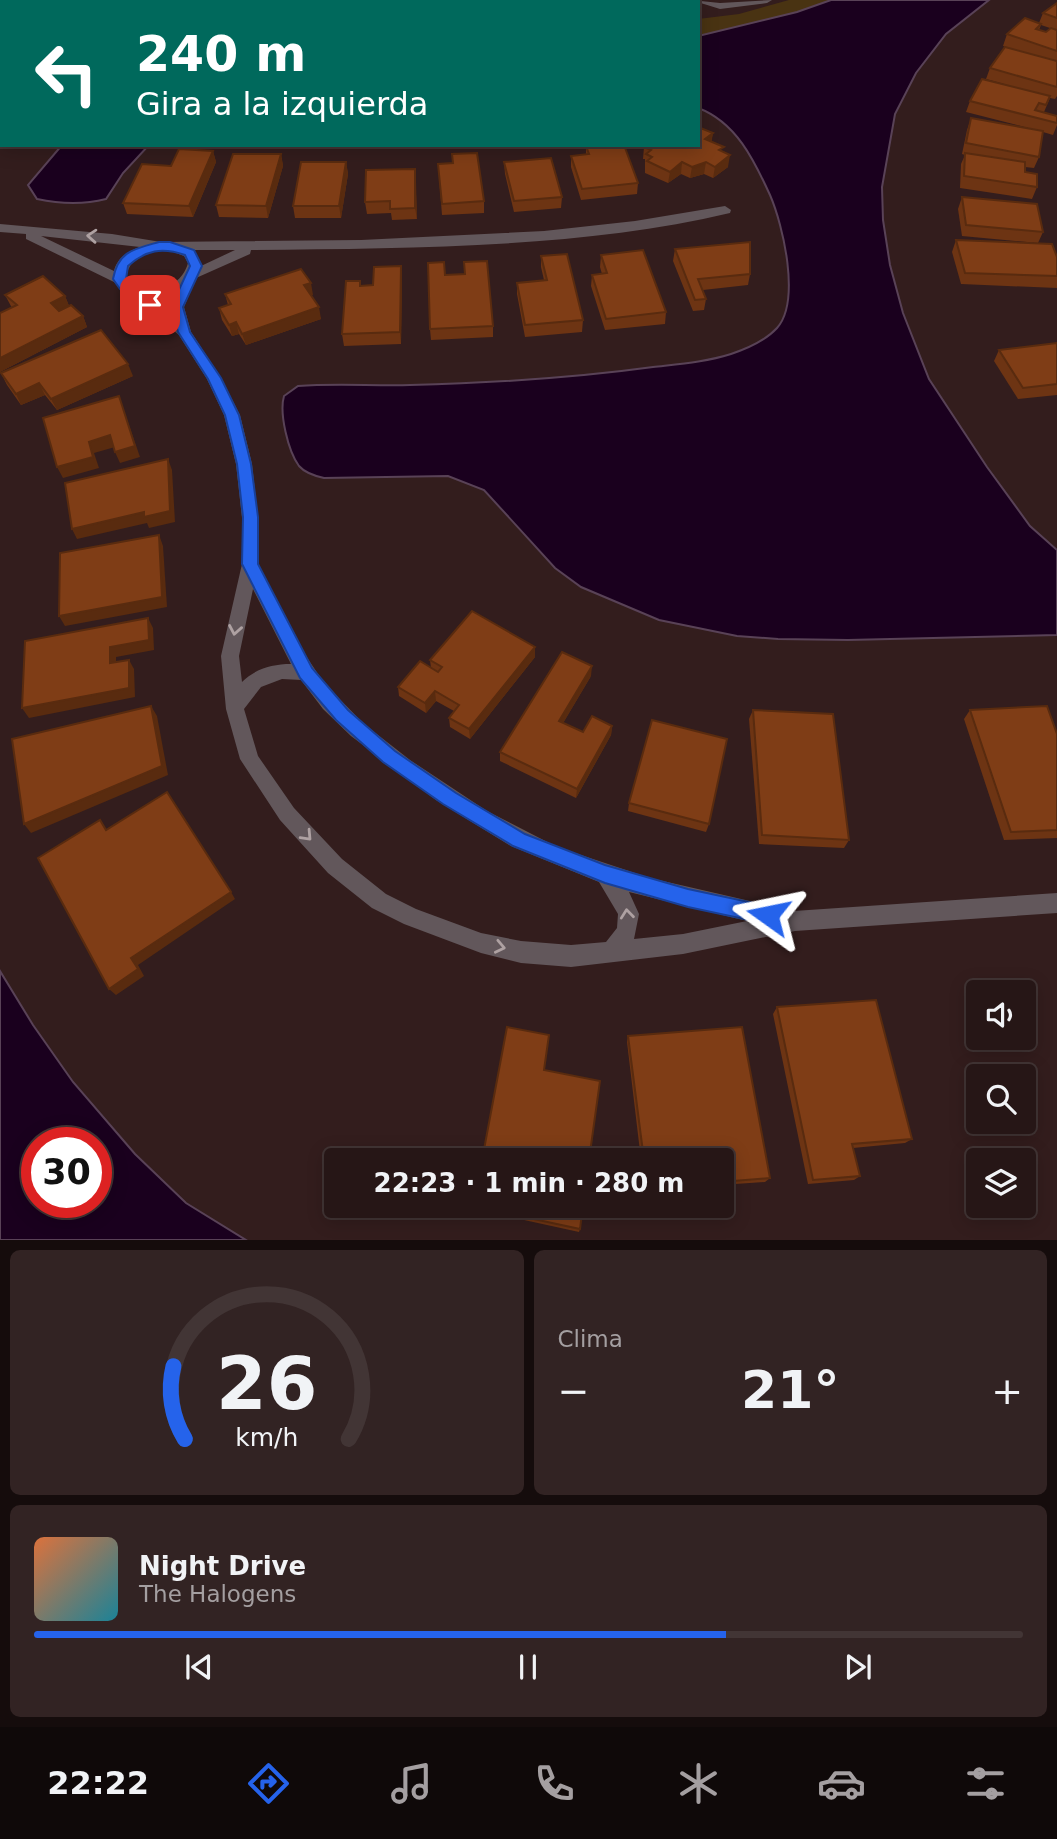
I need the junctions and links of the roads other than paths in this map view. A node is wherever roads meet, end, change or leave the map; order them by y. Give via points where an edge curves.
1 (767, 0) edge
2 (700, 1) edge
3 (720, 6) junction
4 (700, 9) edge
5 (725, 210) dead end
6 (0, 228) edge
7 (22, 232) junction
8 (165, 246) junction
9 (255, 248) junction
10 (190, 278) junction
11 (119, 279) junction
12 (133, 291) junction
13 (184, 332) junction
14 (250, 564) junction
15 (306, 673) junction
16 (235, 709) junction
17 (605, 874) junction
18 (1057, 903) edge
19 (795, 921) junction
20 (609, 954) junction

1 - 3 street
2 - 3 street
3 - 4 street
5 - 9 street via 635,227 475,241
6 - 7 street
8 -> 7 street
7 - 11 street
8 - 9 street
8 - 10 street via 181,248 195,259
8 - 11 street via 128,258
9 - 10 street
10 - 12 street via 177,288 154,294
10 - 13 street via 177,307
11 - 12 street
12 - 13 street
13 - 14 street via 232,415 244,464
14 - 15 street
14 -> 16 street via 230,656
15 - 16 street via 283,670 265,675 250,683
15 - 17 street via 342,715 389,757 449,799 519,840
16 -> 20 street via 250,759 287,814 335,866 379,901 481,943 522,952
17 - 19 street
20 -> 17 street via 625,938 629,926 626,903
18 - 19 street
19 - 20 street

